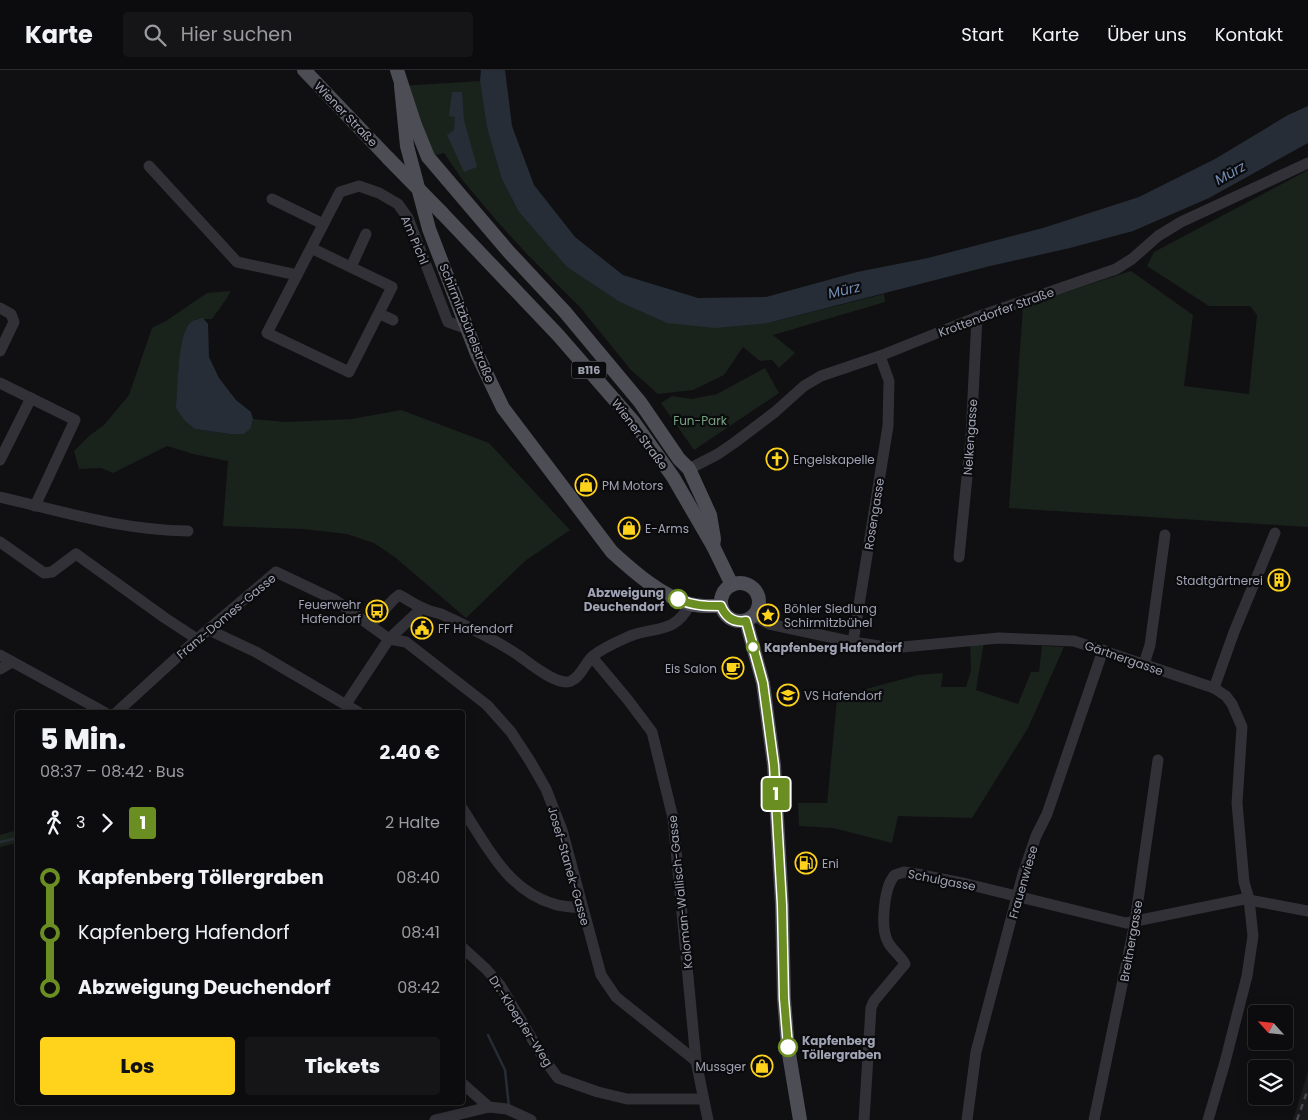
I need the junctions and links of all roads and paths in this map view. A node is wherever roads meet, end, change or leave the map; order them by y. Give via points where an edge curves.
1 (304, 70) edge
2 (397, 70) edge
3 (400, 86) junction
4 (428, 157) junction
5 (1308, 163) edge
6 (150, 166) dead end
7 (413, 170) junction
8 (272, 199) dead end
9 (323, 224) junction
10 (366, 234) dead end
11 (311, 248) junction
12 (351, 267) junction
13 (297, 275) junction
14 (0, 308) edge
15 (380, 314) junction
16 (977, 317) junction
17 (393, 320) dead end
18 (468, 329) junction
19 (0, 351) edge
20 (880, 356) junction
21 (0, 383) edge
22 (31, 398) junction
23 (0, 460) edge
24 (689, 469) junction
25 (0, 497) edge
26 (36, 506) junction
27 (188, 531) dead end
28 (1275, 533) dead end
29 (1165, 535) dead end
30 (0, 542) edge
31 (713, 546) junction
32 (959, 557) dead end
33 (732, 585) junction
34 (688, 603) junction
35 (721, 606) junction
36 (422, 608) junction
37 (750, 618) junction
38 (370, 625) junction
39 (209, 630) junction
40 (197, 639) junction
41 (389, 639) junction
42 (853, 642) junction
43 (1103, 650) junction
44 (0, 655) edge
45 (592, 657) junction
46 (12, 662) junction
47 (1144, 664) junction
48 (0, 669) edge
49 (1214, 688) junction
50 (346, 704) junction
51 (100, 710) edge
52 (119, 710) edge
53 (355, 710) edge
54 (1158, 760) dead end
55 (465, 813) edge
56 (1018, 896) junction
57 (1249, 899) junction
58 (582, 908) junction
59 (1308, 911) edge
60 (1135, 922) junction
61 (465, 950) edge
62 (696, 1062) junction
63 (465, 1085) edge
64 (702, 1099) junction
65 (490, 1106) junction
66 (435, 1120) edge
67 (532, 1120) edge
68 (708, 1120) edge
69 (800, 1120) edge
70 (864, 1120) edge
71 (966, 1120) edge
72 (1094, 1120) edge
73 (1208, 1120) edge

1 - 31 main road, Wiener Straße / B116, bridge via 558,334 633,421 673,477
2 - 3 main road
3 - 4 main road
3 - 7 main road, Schirmitzbühelstraße via 405,137
4 - 7 main road
4 - 24 main road via 508,251 566,312 640,402 678,460
5 - 16 street, Krottendorfer Straße via 1181,222 1116,269
6 - 13 street via 237,262
7 - 18 main road, Schirmitzbühelstraße via 429,229
8 - 9 street
9 - 11 street, Am Pichl
9 - 18 street, Am Pichl via 340,192 359,186 398,204 408,218 448,322
10 - 12 street
11 - 12 street, Am Pichl
11 - 13 street, Am Pichl
12 - 15 street, Am Pichl via 392,287
13 - 15 street, Am Pichl via 267,334 349,372
14 - 19 street via 11,314 14,322
15 - 17 street
16 - 20 street, Krottendorfer Straße
16 - 32 street, Nelkengasse via 971,437
18 - 34 main road, Schirmitzbühelstraße via 503,408 612,552 658,589
20 - 24 street, Krottendorfer Straße via 815,378 734,443
20 - 42 street, Rosengasse via 889,381 888,426
21 - 22 street
22 - 23 street
22 - 26 street via 75,420
24 - 31 main road via 710,515
25 - 26 street
26 - 27 street via 127,527
28 - 49 street
29 - 47 street via 1150,645
30 - 40 street via 44,573 52,572 76,554
31 - 33 main road, Wiener Straße / B116
33 - 35 main road via 722,594
33 - 37 main road via 745,583 758,594 760,602
34 - 35 main road
34 - 45 street via 686,612 676,624 631,636 604,647
35 - 37 main road via 725,614 736,621
36 - 38 street via 400,595
36 - 41 street
36 - 45 street via 479,633 562,682 576,678
37 - 42 street, Gärtnergasse
37 - 69 main road via 774,765 784,998 788,1048
38 - 39 street, Franz-Domes-Gasse via 335,600 276,572
38 - 41 street, Franz-Domes-Gasse
39 - 40 street, Franz-Domes-Gasse
39 - 50 street via 256,652
40 - 52 street, Franz-Domes-Gasse
41 - 50 street
41 - 58 street, Josef-Stanek-Gasse via 406,642 487,705 511,732 546,789 562,830
42 - 43 street, Gärtnergasse via 896,648 972,640 1025,639 1074,641
43 - 47 street, Gärtnergasse
43 - 56 street, Frauenwiese via 1048,814 1036,836
44 - 46 street
45 - 62 street, Koloman-Wallisch-Gasse via 652,732 673,818
46 - 48 street
46 - 51 street
47 - 49 street, Gärtnergasse
49 - 57 street, Gärtnergasse via 1232,704 1242,727 1237,803 1244,882
50 - 53 street
54 - 60 street, Breitnergasse
55 - 58 street via 501,869 524,890 555,905
56 - 60 street, Schulgasse via 1109,920
56 - 70 street, Schulgasse via 917,874 900,873 892,878 883,924 887,941 905,964 871,1008
56 - 71 street, Frauenwiese via 976,1052
57 - 59 street
57 - 60 street, Schulgasse
57 - 73 street, Gärtnergasse via 1253,936 1247,976
58 - 62 street, Josef-Stanek-Gasse via 601,975 616,997
60 - 72 street, Breitnergasse
61 - 64 street, Dr.-Kloepfer-Weg via 500,985 558,1078 626,1099
62 - 64 street, Koloman-Wallisch-Gasse
63 - 65 street
64 - 68 street, Koloman-Wallisch-Gasse
65 - 66 street
65 - 67 street via 512,1110

